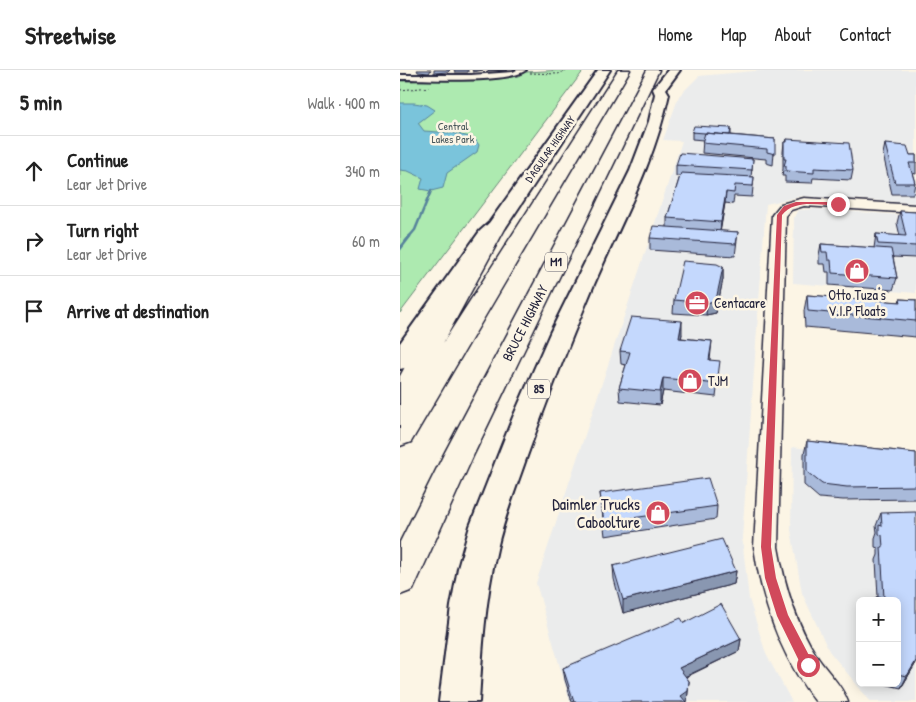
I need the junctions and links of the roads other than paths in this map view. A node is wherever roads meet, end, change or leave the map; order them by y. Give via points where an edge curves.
1 (523, 70) edge
2 (604, 70) edge
3 (624, 70) edge
4 (404, 75) edge
5 (662, 76) edge
6 (916, 209) edge
7 (496, 227) junction
8 (400, 361) edge
9 (400, 401) edge
10 (400, 435) edge
11 (459, 454) junction
12 (400, 578) edge
13 (460, 702) edge
14 (834, 702) edge

1 - 4 street via 471,77
2 - 7 highway, D'AGUILAR HIGHWAY
3 - 10 highway
5 - 11 highway, BRUCE HIGHWAY / M1
5 - 11 highway via 625,162 488,427
5 - 13 highway, 85 via 662,94 649,145 524,424 490,517 467,618
6 - 14 street via 808,202 789,205 780,215 766,547 771,578 783,616 802,656
7 - 8 highway, D'AGUILAR HIGHWAY via 487,235
7 - 9 highway
11 - 12 highway, BRUCE HIGHWAY / M1

